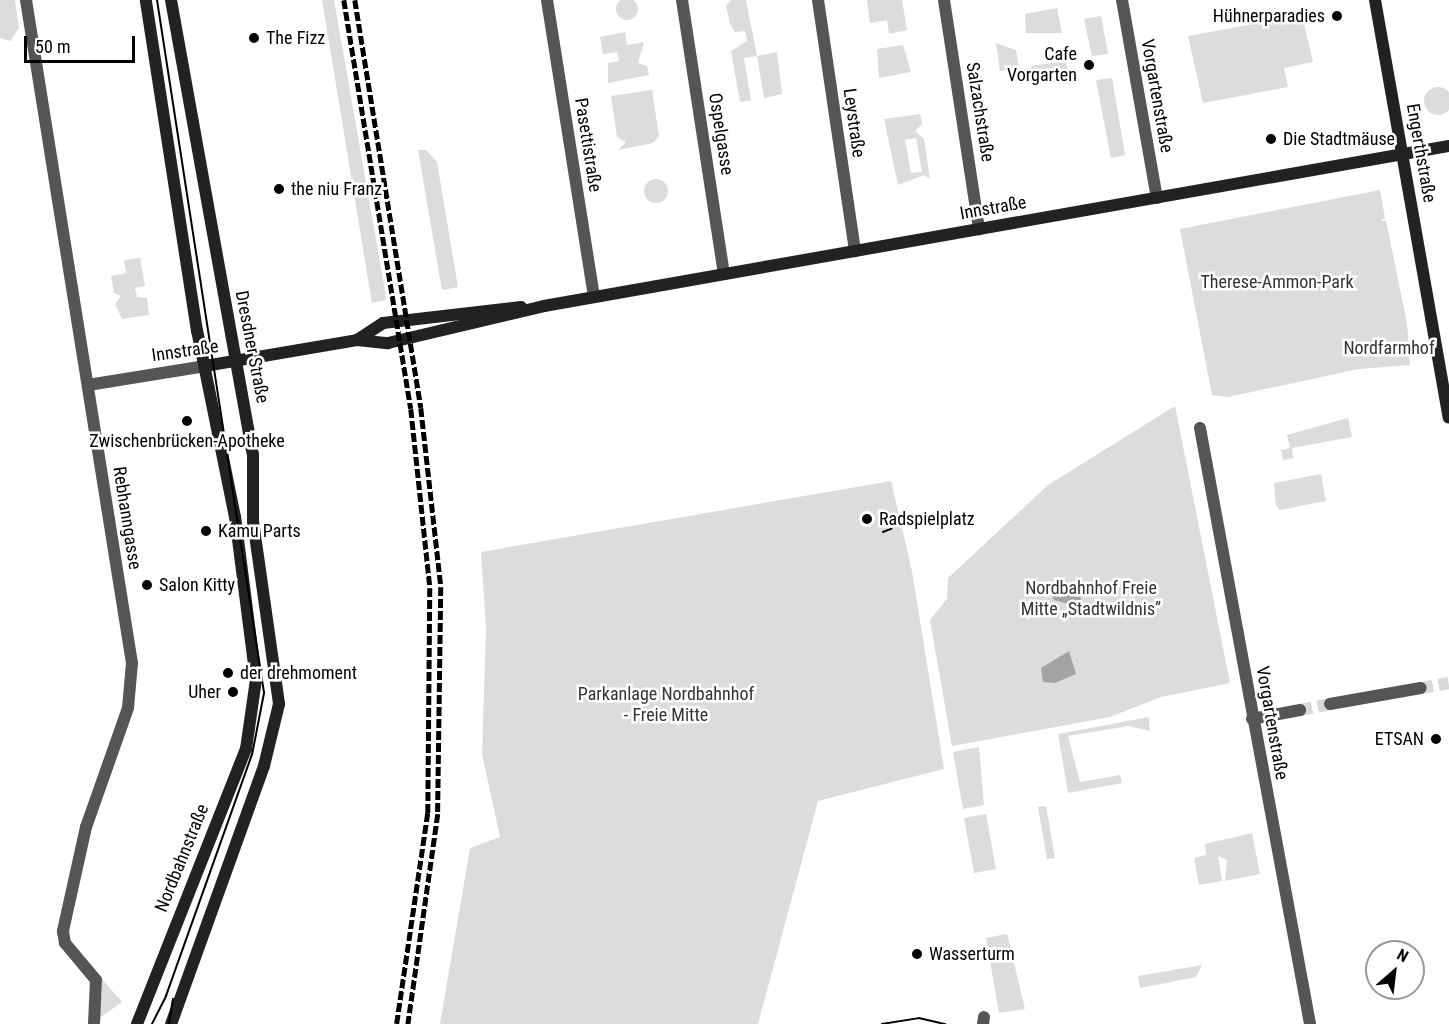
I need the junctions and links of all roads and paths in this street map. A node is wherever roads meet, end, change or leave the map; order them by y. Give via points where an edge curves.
1 (26, 0) edge
2 (146, 0) edge
3 (171, 0) edge
4 (547, 0) edge
5 (682, 0) edge
6 (818, 0) edge
7 (944, 0) edge
8 (1122, 0) edge
9 (1375, 0) edge
10 (1449, 146) edge
11 (1404, 154) junction
12 (1157, 198) junction
13 (980, 229) junction
14 (855, 251) junction
15 (724, 273) junction
16 (594, 296) junction
17 (544, 306) junction
18 (357, 339) junction
19 (238, 362) junction
20 (205, 366) junction
21 (88, 385) junction
22 (1449, 418) edge
23 (1200, 428) dead end
24 (1421, 688) tunnel mouth
25 (1330, 704) tunnel mouth
26 (1300, 710) tunnel mouth
27 (1252, 719) junction
28 (93, 1024) edge
29 (137, 1024) edge
30 (171, 1024) edge
31 (1310, 1024) edge

1 - 21 street, Rebhanngasse
2 - 20 main road
3 - 19 main road, Dresdner Straße
4 - 16 street, Pasettistraße
5 - 15 street, Ospelgasse
6 - 14 street, Leystraße
7 - 13 street, Salzachstraße
8 - 12 street, Vorgartenstraße
9 - 11 main road, Engerthstraße
10 - 11 main road, Innstraße
11 - 12 main road, Innstraße
11 - 22 main road, Engerthstraße
12 - 13 main road, Innstraße
13 - 14 main road, Innstraße
14 - 15 main road, Innstraße
15 - 16 main road, Innstraße
16 - 17 main road, Innstraße
17 - 18 main road, Innstraße via 388,343
17 - 18 main road, Innstraße via 449,311 383,323
18 - 19 main road, Innstraße
19 - 20 main road, Innstraße
19 - 30 main road, Dresdner Straße via 253,454 253,521 279,704 264,766
20 - 21 street, Innstraße
20 - 29 main road, Nordbahnstraße via 235,517 255,703 246,749
21 - 28 street, Rebhanngasse via 133,681 86,827 66,916 65,943 96,980
23 - 27 street, Vorgartenstraße
24 - 25 street
26 - 27 street
27 - 31 street, Vorgartenstraße

